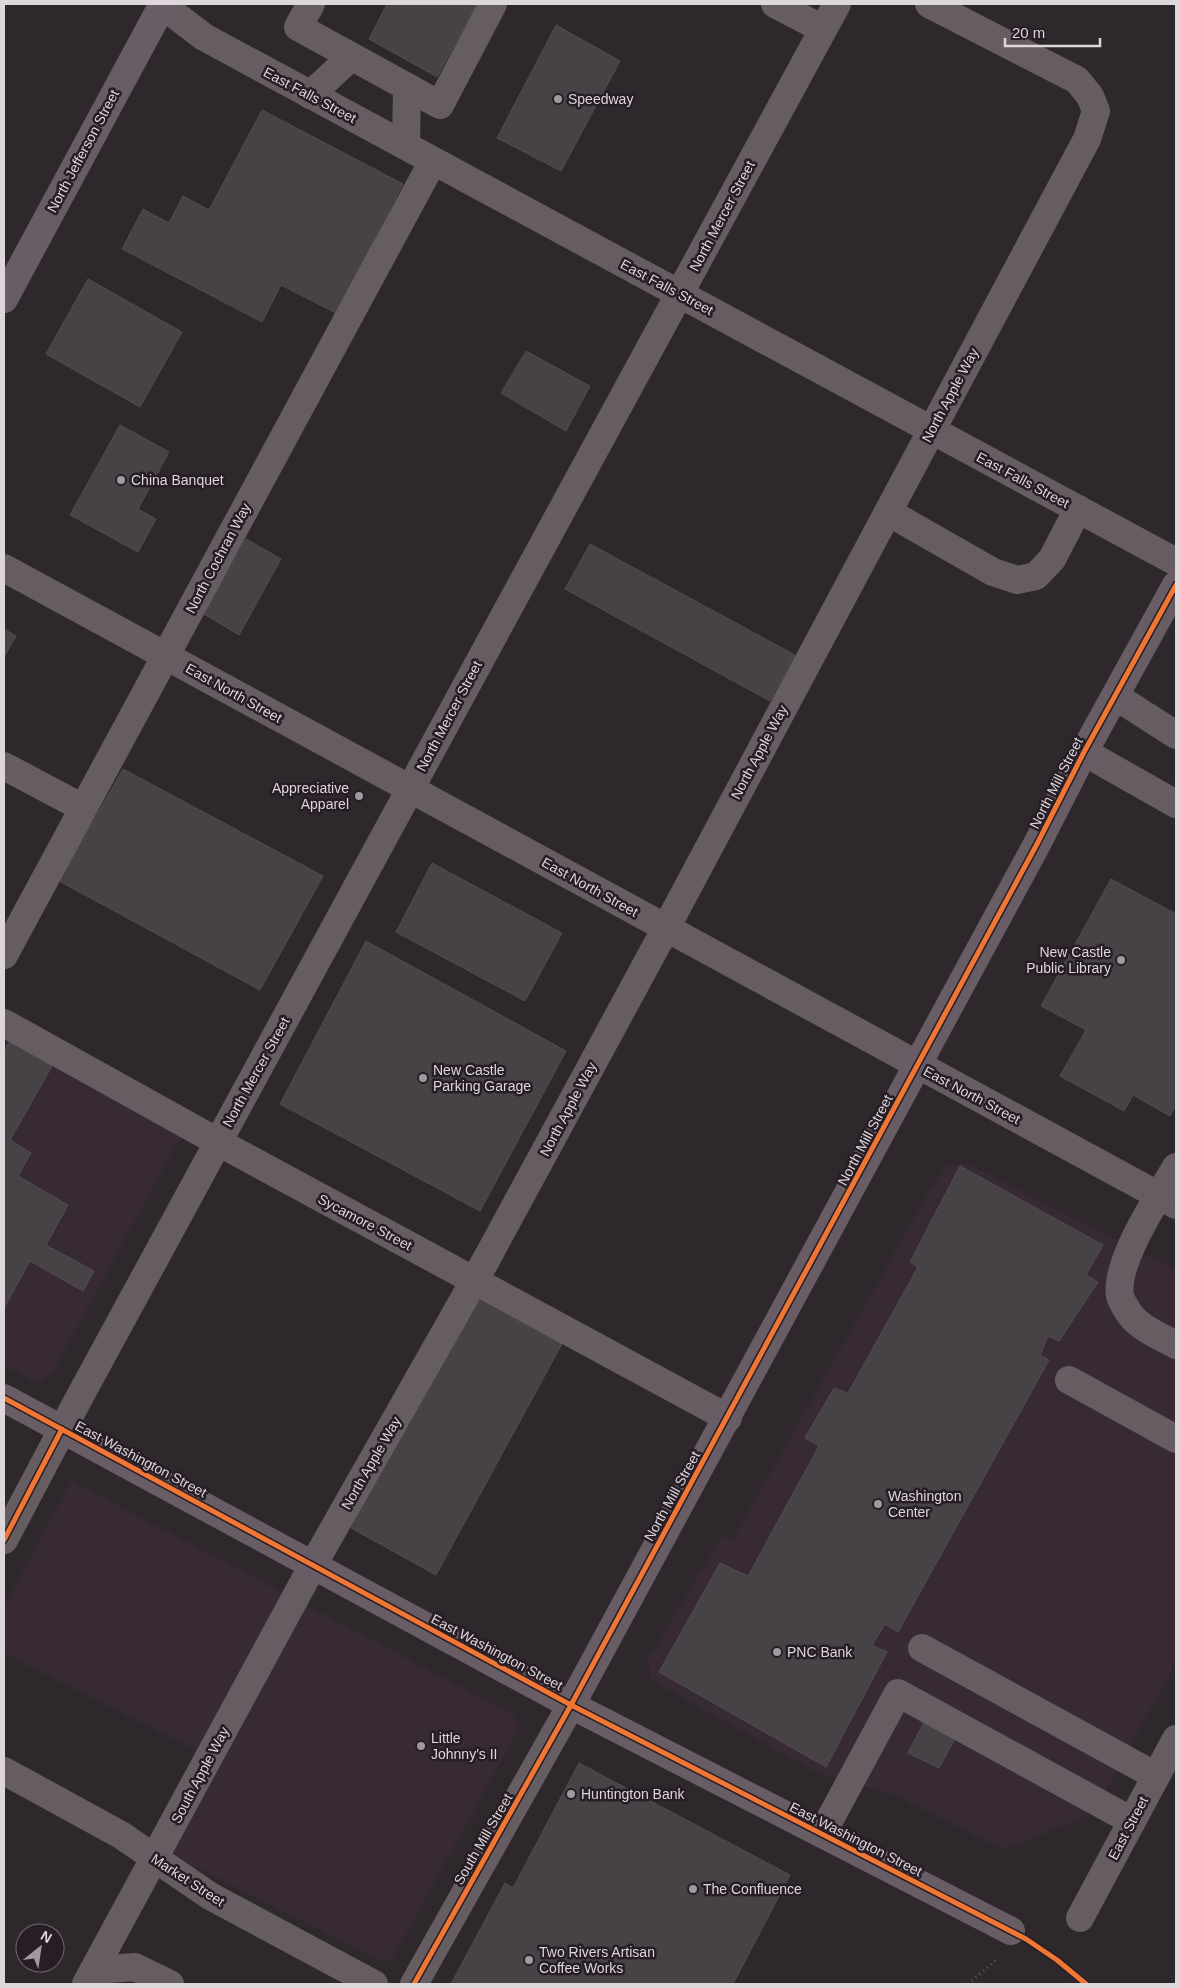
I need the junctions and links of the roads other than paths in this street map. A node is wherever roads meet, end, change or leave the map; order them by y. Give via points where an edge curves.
1 (161, 4) edge
2 (311, 4) edge
3 (493, 4) edge
4 (774, 4) edge
5 (837, 4) edge
6 (929, 4) edge
7 (823, 29) junction
8 (352, 57) junction
9 (407, 87) junction
10 (310, 95) junction
11 (406, 146) junction
12 (433, 161) junction
13 (679, 294) junction
14 (4, 298) edge
15 (931, 430) junction
16 (1078, 509) junction
17 (888, 512) junction
18 (1176, 562) edge
19 (4, 568) edge
20 (1176, 585) edge
21 (166, 656) junction
22 (1115, 696) junction
23 (1176, 735) edge
24 (1084, 752) junction
25 (4, 766) edge
26 (410, 789) junction
27 (1176, 804) edge
28 (83, 808) junction
29 (666, 928) junction
30 (8, 939) edge
31 (4, 1023) edge
32 (918, 1065) junction
33 (218, 1142) junction
34 (1176, 1167) edge
35 (1170, 1197) edge
36 (474, 1281) junction
37 (1176, 1345) edge
38 (1069, 1380) dead end
39 (4, 1398) edge
40 (728, 1418) junction
41 (62, 1429) junction
42 (1176, 1439) edge
43 (4, 1540) edge
44 (312, 1565) junction
45 (922, 1648) dead end
46 (571, 1705) junction
47 (1176, 1739) edge
48 (4, 1771) edge
49 (1156, 1776) junction
50 (1132, 1821) junction
51 (822, 1834) junction
52 (154, 1858) junction
53 (1080, 1918) dead end
54 (1011, 1932) dead end
55 (90, 1977) edge
56 (170, 1984) edge
57 (374, 1984) edge
58 (414, 1984) edge

1 - 10 street, East Falls Street via 204,38
1 - 14 main road, North Jefferson Street
2 - 8 street via 298,27
3 - 9 street via 440,105
4 - 7 street
5 - 7 street, North Mercer Street
6 - 15 street, North Apple Way via 1077,80 1090,96 1096,111 1087,139
7 - 13 street, North Mercer Street
8 - 9 street
8 - 10 street
9 - 11 street
10 - 11 street, East Falls Street
11 - 12 street, East Falls Street
12 - 13 street, East Falls Street
12 - 21 street, North Cochran Way
13 - 15 street, East Falls Street
13 - 26 street, North Mercer Street
15 - 16 street, East Falls Street
15 - 17 street, North Apple Way
16 - 17 street via 1052,559 1036,576 1017,580 993,572
16 - 18 street, East Falls Street
17 - 29 street, North Apple Way
19 - 21 street, East North Street
20 - 22 main road, North Mill Street
21 - 26 street, East North Street
21 - 28 street, North Cochran Way
22 - 23 street
22 - 24 main road, North Mill Street
24 - 27 street
24 - 32 main road, North Mill Street
25 - 28 street
26 - 29 street, East North Street
26 - 33 street, North Mercer Street
28 - 30 street, North Cochran Way
29 - 32 street, East North Street
29 - 36 street, North Apple Way
31 - 33 street, Sycamore Street
32 - 35 street, East North Street
32 - 40 main road, North Mill Street
33 - 36 street, Sycamore Street
33 - 41 street, North Mercer Street
34 - 35 street
35 - 37 street via 1130,1248 1120,1276 1120,1296 1129,1314
36 - 40 street, Sycamore Street
36 - 44 street, North Apple Way
38 - 42 street
39 - 41 main road, East Washington Street
40 - 46 main road, North Mill Street
41 - 43 street, North Mercer Street
41 - 44 main road, East Washington Street
44 - 46 main road, East Washington Street
44 - 52 street, South Apple Way
45 - 49 street
46 - 51 main road, East Washington Street
46 - 58 street, South Mill Street
47 - 49 street, East Street
48 - 52 street, Market Street via 121,1835
49 - 50 street, East Street
50 - 51 street via 898,1693
50 - 53 street, East Street
51 - 54 main road, East Washington Street
52 - 55 street, South Apple Way
52 - 57 street, Market Street via 210,1896
55 - 56 street via 135,1967

